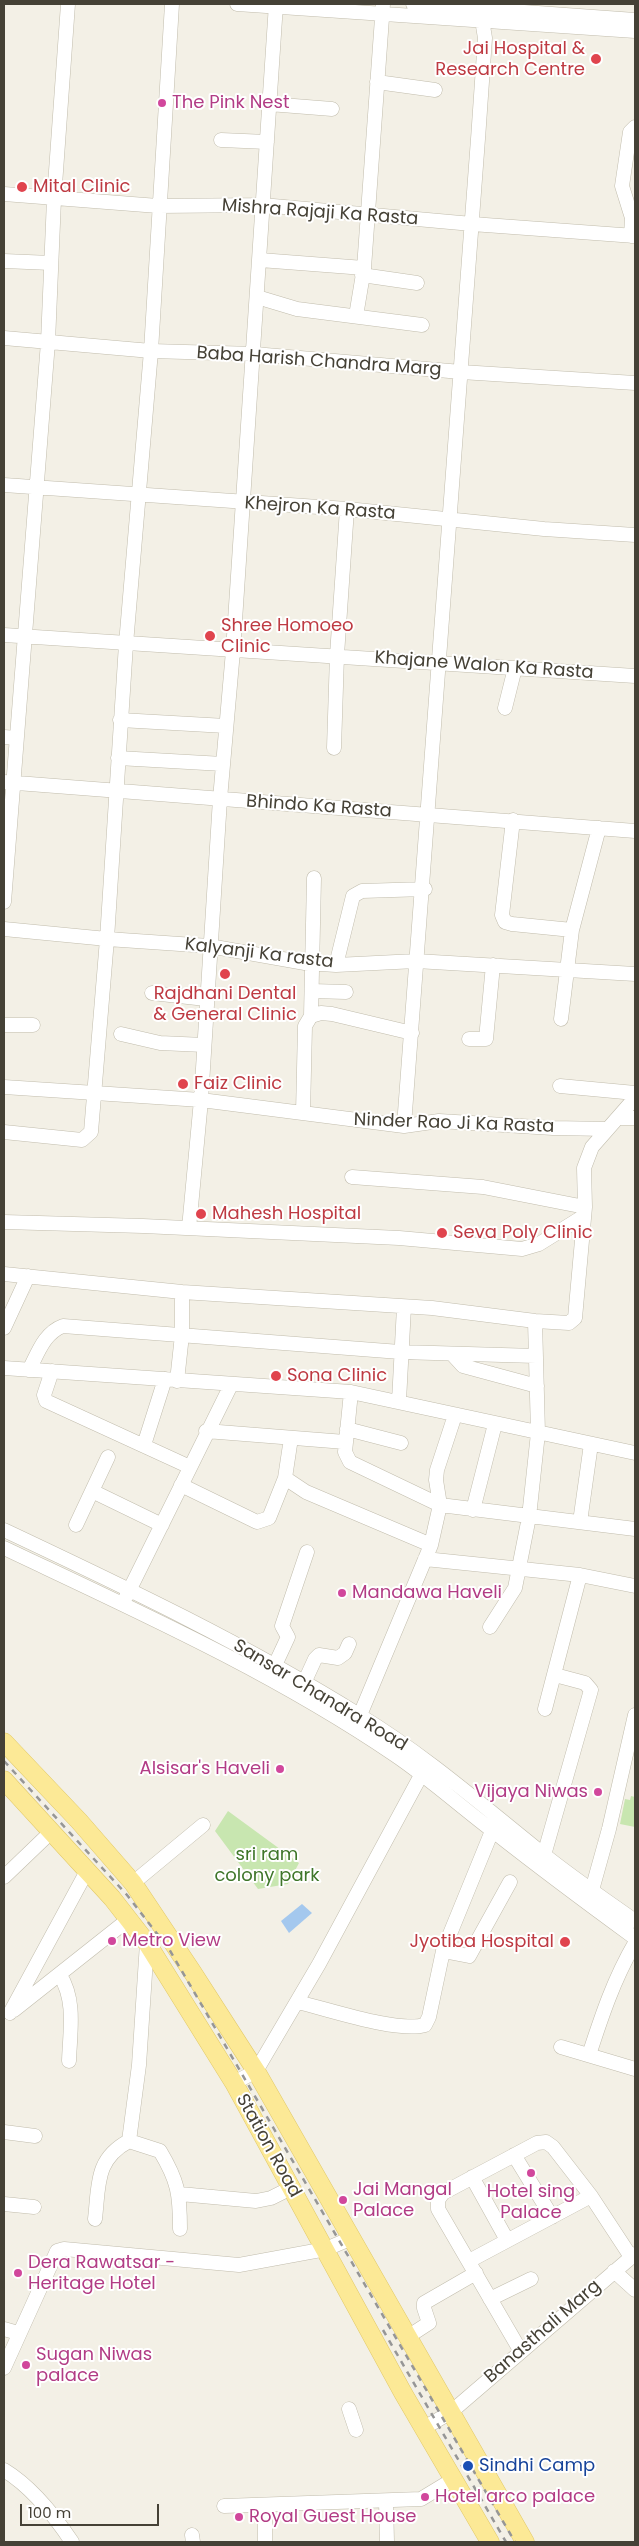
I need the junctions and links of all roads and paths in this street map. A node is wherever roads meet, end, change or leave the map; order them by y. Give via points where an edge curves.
1 (68, 4) edge
2 (172, 4) edge
3 (237, 4) edge
4 (413, 4) edge
5 (276, 5) edge
6 (382, 9) edge
7 (483, 11) edge
8 (635, 20) edge
9 (635, 32) edge
10 (377, 82) junction
11 (435, 90) dead end
12 (269, 104) junction
13 (332, 109) dead end
14 (635, 127) edge
15 (221, 140) dead end
16 (266, 142) junction
17 (4, 194) edge
18 (54, 199) junction
19 (262, 205) junction
20 (158, 206) junction
21 (368, 214) junction
22 (472, 224) junction
23 (633, 236) edge
24 (4, 260) edge
25 (260, 260) junction
26 (51, 263) junction
27 (363, 272) junction
28 (417, 283) dead end
29 (257, 297) junction
30 (356, 316) junction
31 (422, 325) dead end
32 (4, 338) edge
33 (48, 342) junction
34 (151, 351) junction
35 (254, 354) junction
36 (461, 372) junction
37 (635, 383) edge
38 (4, 485) edge
39 (36, 486) junction
40 (139, 496) junction
41 (242, 503) junction
42 (347, 509) junction
43 (451, 520) junction
44 (635, 535) edge
45 (4, 635) edge
46 (26, 637) junction
47 (126, 644) junction
48 (234, 652) junction
49 (337, 655) junction
50 (441, 663) junction
51 (515, 668) junction
52 (635, 676) edge
53 (505, 708) dead end
54 (120, 720) junction
55 (226, 726) junction
56 (10, 738) edge
57 (334, 748) dead end
58 (118, 758) junction
59 (223, 764) junction
60 (8, 782) edge
61 (115, 792) junction
62 (220, 799) junction
63 (429, 815) junction
64 (512, 820) junction
65 (599, 828) junction
66 (635, 831) edge
67 (6, 833) edge
68 (314, 878) dead end
69 (425, 889) junction
70 (4, 902) edge
71 (4, 929) edge
72 (572, 930) junction
73 (107, 940) junction
74 (210, 946) junction
75 (416, 961) junction
76 (312, 963) junction
77 (336, 965) junction
78 (493, 965) junction
79 (566, 969) junction
80 (635, 974) edge
81 (312, 991) junction
82 (346, 992) dead end
83 (152, 993) dead end
84 (206, 999) junction
85 (311, 1016) junction
86 (561, 1019) dead end
87 (4, 1025) edge
88 (33, 1025) dead end
89 (412, 1033) junction
90 (121, 1034) dead end
91 (469, 1039) dead end
92 (204, 1046) junction
93 (560, 1086) dead end
94 (4, 1087) edge
95 (635, 1093) edge
96 (94, 1094) junction
97 (635, 1098) edge
98 (201, 1100) junction
99 (303, 1113) junction
100 (619, 1118) junction
101 (635, 1118) edge
102 (404, 1126) junction
103 (607, 1129) junction
104 (4, 1132) edge
105 (352, 1178) dead end
106 (584, 1211) junction
107 (4, 1222) edge
108 (189, 1228) junction
109 (4, 1274) edge
110 (28, 1276) junction
111 (182, 1292) junction
112 (404, 1307) junction
113 (536, 1321) junction
114 (4, 1328) edge
115 (182, 1335) junction
116 (400, 1352) junction
117 (452, 1354) junction
118 (536, 1356) junction
119 (4, 1368) edge
120 (29, 1370) junction
121 (52, 1371) junction
122 (171, 1380) junction
123 (231, 1385) junction
124 (537, 1386) junction
125 (351, 1392) junction
126 (399, 1400) junction
127 (454, 1415) junction
128 (496, 1424) junction
129 (206, 1431) junction
130 (538, 1433) junction
131 (346, 1436) junction
132 (291, 1438) junction
133 (401, 1444) dead end
134 (591, 1444) junction
135 (144, 1445) junction
136 (635, 1453) edge
137 (108, 1457) dead end
138 (190, 1467) junction
139 (284, 1478) junction
140 (181, 1486) junction
141 (92, 1491) junction
142 (440, 1505) junction
143 (473, 1510) junction
144 (529, 1516) junction
145 (580, 1522) junction
146 (76, 1525) dead end
147 (162, 1525) junction
148 (635, 1529) edge
149 (9, 1532) edge
150 (431, 1545) junction
151 (4, 1549) edge
152 (307, 1552) dead end
153 (426, 1559) junction
154 (519, 1569) junction
155 (580, 1575) junction
156 (635, 1586) edge
157 (131, 1589) junction
158 (123, 1604) junction
159 (490, 1627) dead end
160 (349, 1644) dead end
161 (275, 1665) junction
162 (555, 1675) junction
163 (304, 1683) junction
164 (545, 1709) dead end
165 (360, 1715) junction
166 (635, 1715) edge
167 (4, 1742) edge
168 (425, 1768) junction
169 (4, 1780) edge
170 (203, 1826) dead end
171 (492, 1831) junction
172 (52, 1832) junction
173 (544, 1855) junction
174 (87, 1871) junction
175 (4, 1876) edge
176 (510, 1882) dead end
177 (133, 1883) junction
178 (592, 1890) junction
179 (129, 1919) junction
180 (635, 1921) edge
181 (635, 1938) edge
182 (147, 1943) junction
183 (635, 1943) edge
184 (443, 1951) junction
185 (60, 1975) junction
186 (297, 2002) junction
187 (7, 2015) edge
188 (561, 2047) dead end
189 (590, 2055) junction
190 (69, 2061) dead end
191 (635, 2069) edge
192 (256, 2071) junction
193 (234, 2083) junction
194 (4, 2132) edge
195 (35, 2136) dead end
196 (129, 2142) junction
197 (514, 2155) junction
198 (472, 2177) junction
199 (291, 2188) junction
200 (180, 2194) junction
201 (591, 2196) junction
202 (4, 2204) edge
203 (34, 2207) dead end
204 (552, 2217) junction
205 (95, 2219) dead end
206 (180, 2229) dead end
207 (352, 2238) junction
208 (507, 2240) junction
209 (326, 2249) junction
210 (633, 2255) edge
211 (472, 2267) junction
212 (614, 2271) junction
213 (531, 2278) dead end
214 (635, 2290) edge
215 (490, 2299) junction
216 (4, 2329) edge
217 (18, 2334) junction
218 (409, 2336) junction
219 (520, 2350) junction
220 (4, 2368) edge
221 (349, 2409) dead end
222 (451, 2412) junction
223 (424, 2428) junction
224 (356, 2430) dead end
225 (4, 2470) edge
226 (454, 2479) junction
227 (386, 2500) junction
228 (265, 2505) junction
229 (224, 2506) dead end
230 (72, 2542) edge
231 (265, 2542) edge
232 (387, 2542) edge
233 (490, 2542) edge
234 (525, 2542) edge

1 - 18 street
2 - 20 street
3 - 5 street
4 - 7 street
5 - 6 street
5 - 12 street
6 - 7 street
6 - 10 street
7 - 8 street
7 - 9 street
7 - 22 street via 485,38
10 - 11 street
10 - 21 street
12 - 13 street
12 - 16 street
14 - 23 street via 630,132 622,186 632,218
15 - 16 street
16 - 19 street
17 - 18 street, Mishra Rajaji Ka Rasta
18 - 20 street, Mishra Rajaji Ka Rasta
18 - 26 street
19 - 20 street, Mishra Rajaji Ka Rasta
19 - 21 street, Mishra Rajaji Ka Rasta
19 - 25 street
20 - 34 street
21 - 22 street, Mishra Rajaji Ka Rasta
21 - 27 street
22 - 23 street, Mishra Rajaji Ka Rasta
22 - 36 street
24 - 26 street
25 - 27 street
25 - 29 street
26 - 33 street
27 - 28 street
27 - 30 street
29 - 30 street via 297,308
29 - 35 street
30 - 31 street
32 - 33 street, Baba Harish Chandra Marg
33 - 34 street, Baba Harish Chandra Marg
33 - 39 street
34 - 35 street, Baba Harish Chandra Marg
34 - 40 street
35 - 36 street, Baba Harish Chandra Marg
35 - 41 street
36 - 37 street, Baba Harish Chandra Marg
36 - 43 street
38 - 39 street, Khejron Ka Rasta
39 - 40 street, Khejron Ka Rasta
39 - 46 street
40 - 41 street, Khejron Ka Rasta
40 - 47 street
41 - 42 street, Khejron Ka Rasta
41 - 48 street
42 - 43 street, Khejron Ka Rasta
42 - 49 street
43 - 44 street, Khejron Ka Rasta
43 - 50 street
45 - 46 street, Khajane Walon Ka Rasta
46 - 47 street, Khajane Walon Ka Rasta
46 - 56 street
47 - 48 street, Khajane Walon Ka Rasta
47 - 54 street
48 - 49 street, Khajane Walon Ka Rasta
48 - 55 street
49 - 50 street, Khajane Walon Ka Rasta
49 - 57 street
50 - 51 street, Khajane Walon Ka Rasta
50 - 63 street
51 - 52 street, Khajane Walon Ka Rasta
51 - 53 street
54 - 55 street
54 - 58 street
55 - 59 street
56 - 60 street
58 - 59 street
58 - 61 street
59 - 62 street
60 - 61 street, Bhindo Ka Rasta
60 - 67 street
61 - 62 street, Bhindo Ka Rasta
61 - 73 street
62 - 63 street, Bhindo Ka Rasta
62 - 74 street
63 - 64 street, Bhindo Ka Rasta
63 - 69 street
64 - 65 street, Bhindo Ka Rasta
64 - 72 street via 502,915 505,922
65 - 66 street, Bhindo Ka Rasta
65 - 72 street
67 - 70 street
68 - 76 street
69 - 75 street
69 - 77 street via 362,891 353,896
71 - 73 street, Kalyanji Ka rasta
72 - 79 street
73 - 74 street, Kalyanji Ka rasta
73 - 96 street
74 - 76 street, Kalyanji Ka rasta
74 - 84 street
75 - 77 street, Kalyanji Ka rasta
75 - 78 street, Kalyanji Ka rasta
75 - 89 street
76 - 77 street, Kalyanji Ka rasta
76 - 81 street
78 - 79 street, Kalyanji Ka rasta
78 - 91 street via 486,1039
79 - 80 street, Kalyanji Ka rasta
79 - 86 street
81 - 82 street
81 - 85 street
83 - 84 street
84 - 92 street
85 - 89 street via 332,1014
85 - 99 street via 305,1026
87 - 88 street
89 - 102 street
90 - 92 street via 160,1043
92 - 98 street
93 - 95 street
94 - 96 street, Ninder Rao Ji Ka Rasta
96 - 98 street, Ninder Rao Ji Ka Rasta
96 - 104 street via 91,1132 82,1140
97 - 100 street
98 - 99 street, Ninder Rao Ji Ka Rasta
98 - 108 street
99 - 102 street, Ninder Rao Ji Ka Rasta
100 - 101 street
100 - 103 street
102 - 103 street, Ninder Rao Ji Ka Rasta via 439,1121
103 - 106 street via 592,1147 584,1168
105 - 106 street via 483,1187
106 - 108 street via 539,1244 522,1249 399,1238
106 - 113 street via 576,1318 569,1322
107 - 108 street
109 - 110 street
110 - 111 street
110 - 114 street
111 - 112 street
111 - 115 street
112 - 113 street
112 - 116 street
113 - 118 street
115 - 116 street
115 - 120 street via 63,1326 47,1336
115 - 122 street
116 - 117 street
116 - 126 street
117 - 118 street
117 - 124 street via 463,1366
118 - 124 street
119 - 120 street
120 - 121 street
121 - 122 street
121 - 135 street via 44,1395 46,1401
122 - 123 street
122 - 135 street
123 - 125 street
123 - 129 street
124 - 130 street
125 - 126 street
125 - 131 street
126 - 127 street
127 - 128 street
127 - 142 street via 437,1470
128 - 130 street
128 - 143 street
129 - 132 street
129 - 138 street
130 - 134 street
130 - 144 street
131 - 132 street
131 - 133 street
131 - 142 street via 345,1452 350,1462
132 - 139 street
134 - 136 street
134 - 145 street
135 - 138 street
137 - 141 street
138 - 140 street
139 - 140 street via 269,1518 257,1522
139 - 150 street via 306,1492
140 - 147 street
141 - 146 street
141 - 147 street
142 - 143 street
142 - 150 street
143 - 144 street
144 - 145 street
144 - 154 street
145 - 148 street
147 - 157 street
149 - 151 street
149 - 157 street, Sansar Chandra Road
150 - 153 street
151 - 158 street, Sansar Chandra Road
152 - 161 street via 282,1626 288,1637
153 - 154 street
153 - 165 street
154 - 155 street
154 - 159 street via 515,1588
155 - 156 street
155 - 162 street
157 - 158 street
157 - 161 street, Sansar Chandra Road
158 - 168 street, Sansar Chandra Road via 235,1661
160 - 163 street via 338,1658 319,1655
161 - 163 street, Sansar Chandra Road
162 - 164 street
162 - 173 street via 585,1683 591,1690
163 - 165 street, Sansar Chandra Road
165 - 168 street, Sansar Chandra Road
166 - 178 street
167 - 177 main road
168 - 171 street, Sansar Chandra Road
168 - 173 street, Sansar Chandra Road
168 - 186 street
169 - 172 main road, Station Road
170 - 177 street
171 - 181 street, Sansar Chandra Road
171 - 184 street
172 - 174 main road, Station Road
172 - 175 street
173 - 178 street, Sansar Chandra Road
174 - 179 main road, Station Road
174 - 187 street
176 - 184 street via 469,1956
177 - 192 main road
178 - 180 street, Sansar Chandra Road
179 - 182 main road, Station Road
179 - 185 street
182 - 193 main road, Station Road
182 - 196 street via 139,2065
183 - 189 street via 605,2003
184 - 186 street via 425,2025 416,2028 379,2022
185 - 187 street
185 - 190 street via 68,1988 71,2009
186 - 192 street
188 - 189 street
189 - 191 street
192 - 193 street
192 - 207 main road
193 - 199 main road, Station Road
194 - 195 street
196 - 200 street via 160,2151
196 - 205 street via 114,2149 103,2167
197 - 198 street
197 - 201 street via 546,2142
197 - 204 street
198 - 208 street
198 - 211 street via 443,2193 438,2200 438,2209
199 - 200 street via 256,2201
199 - 209 main road, Station Road
200 - 206 street
201 - 204 street
201 - 210 street
202 - 203 street
204 - 208 street
207 - 209 street
207 - 218 main road
208 - 211 street
209 - 217 street via 239,2265 64,2249 53,2256
209 - 223 main road, Station Road
210 - 212 street, Banasthali Marg
211 - 215 street
211 - 218 street via 427,2301 423,2306 429,2323
212 - 214 street
212 - 219 street, Banasthali Marg
213 - 215 street
215 - 219 street
216 - 217 street
217 - 220 street
218 - 222 main road
219 - 222 street, Banasthali Marg
221 - 224 street
222 - 223 street, Banasthali Marg
222 - 234 main road
223 - 226 main road, Station Road
225 - 230 street via 55,2516
226 - 227 street via 421,2499
226 - 233 main road, Station Road
227 - 228 street
227 - 232 street
228 - 229 street
228 - 231 street

